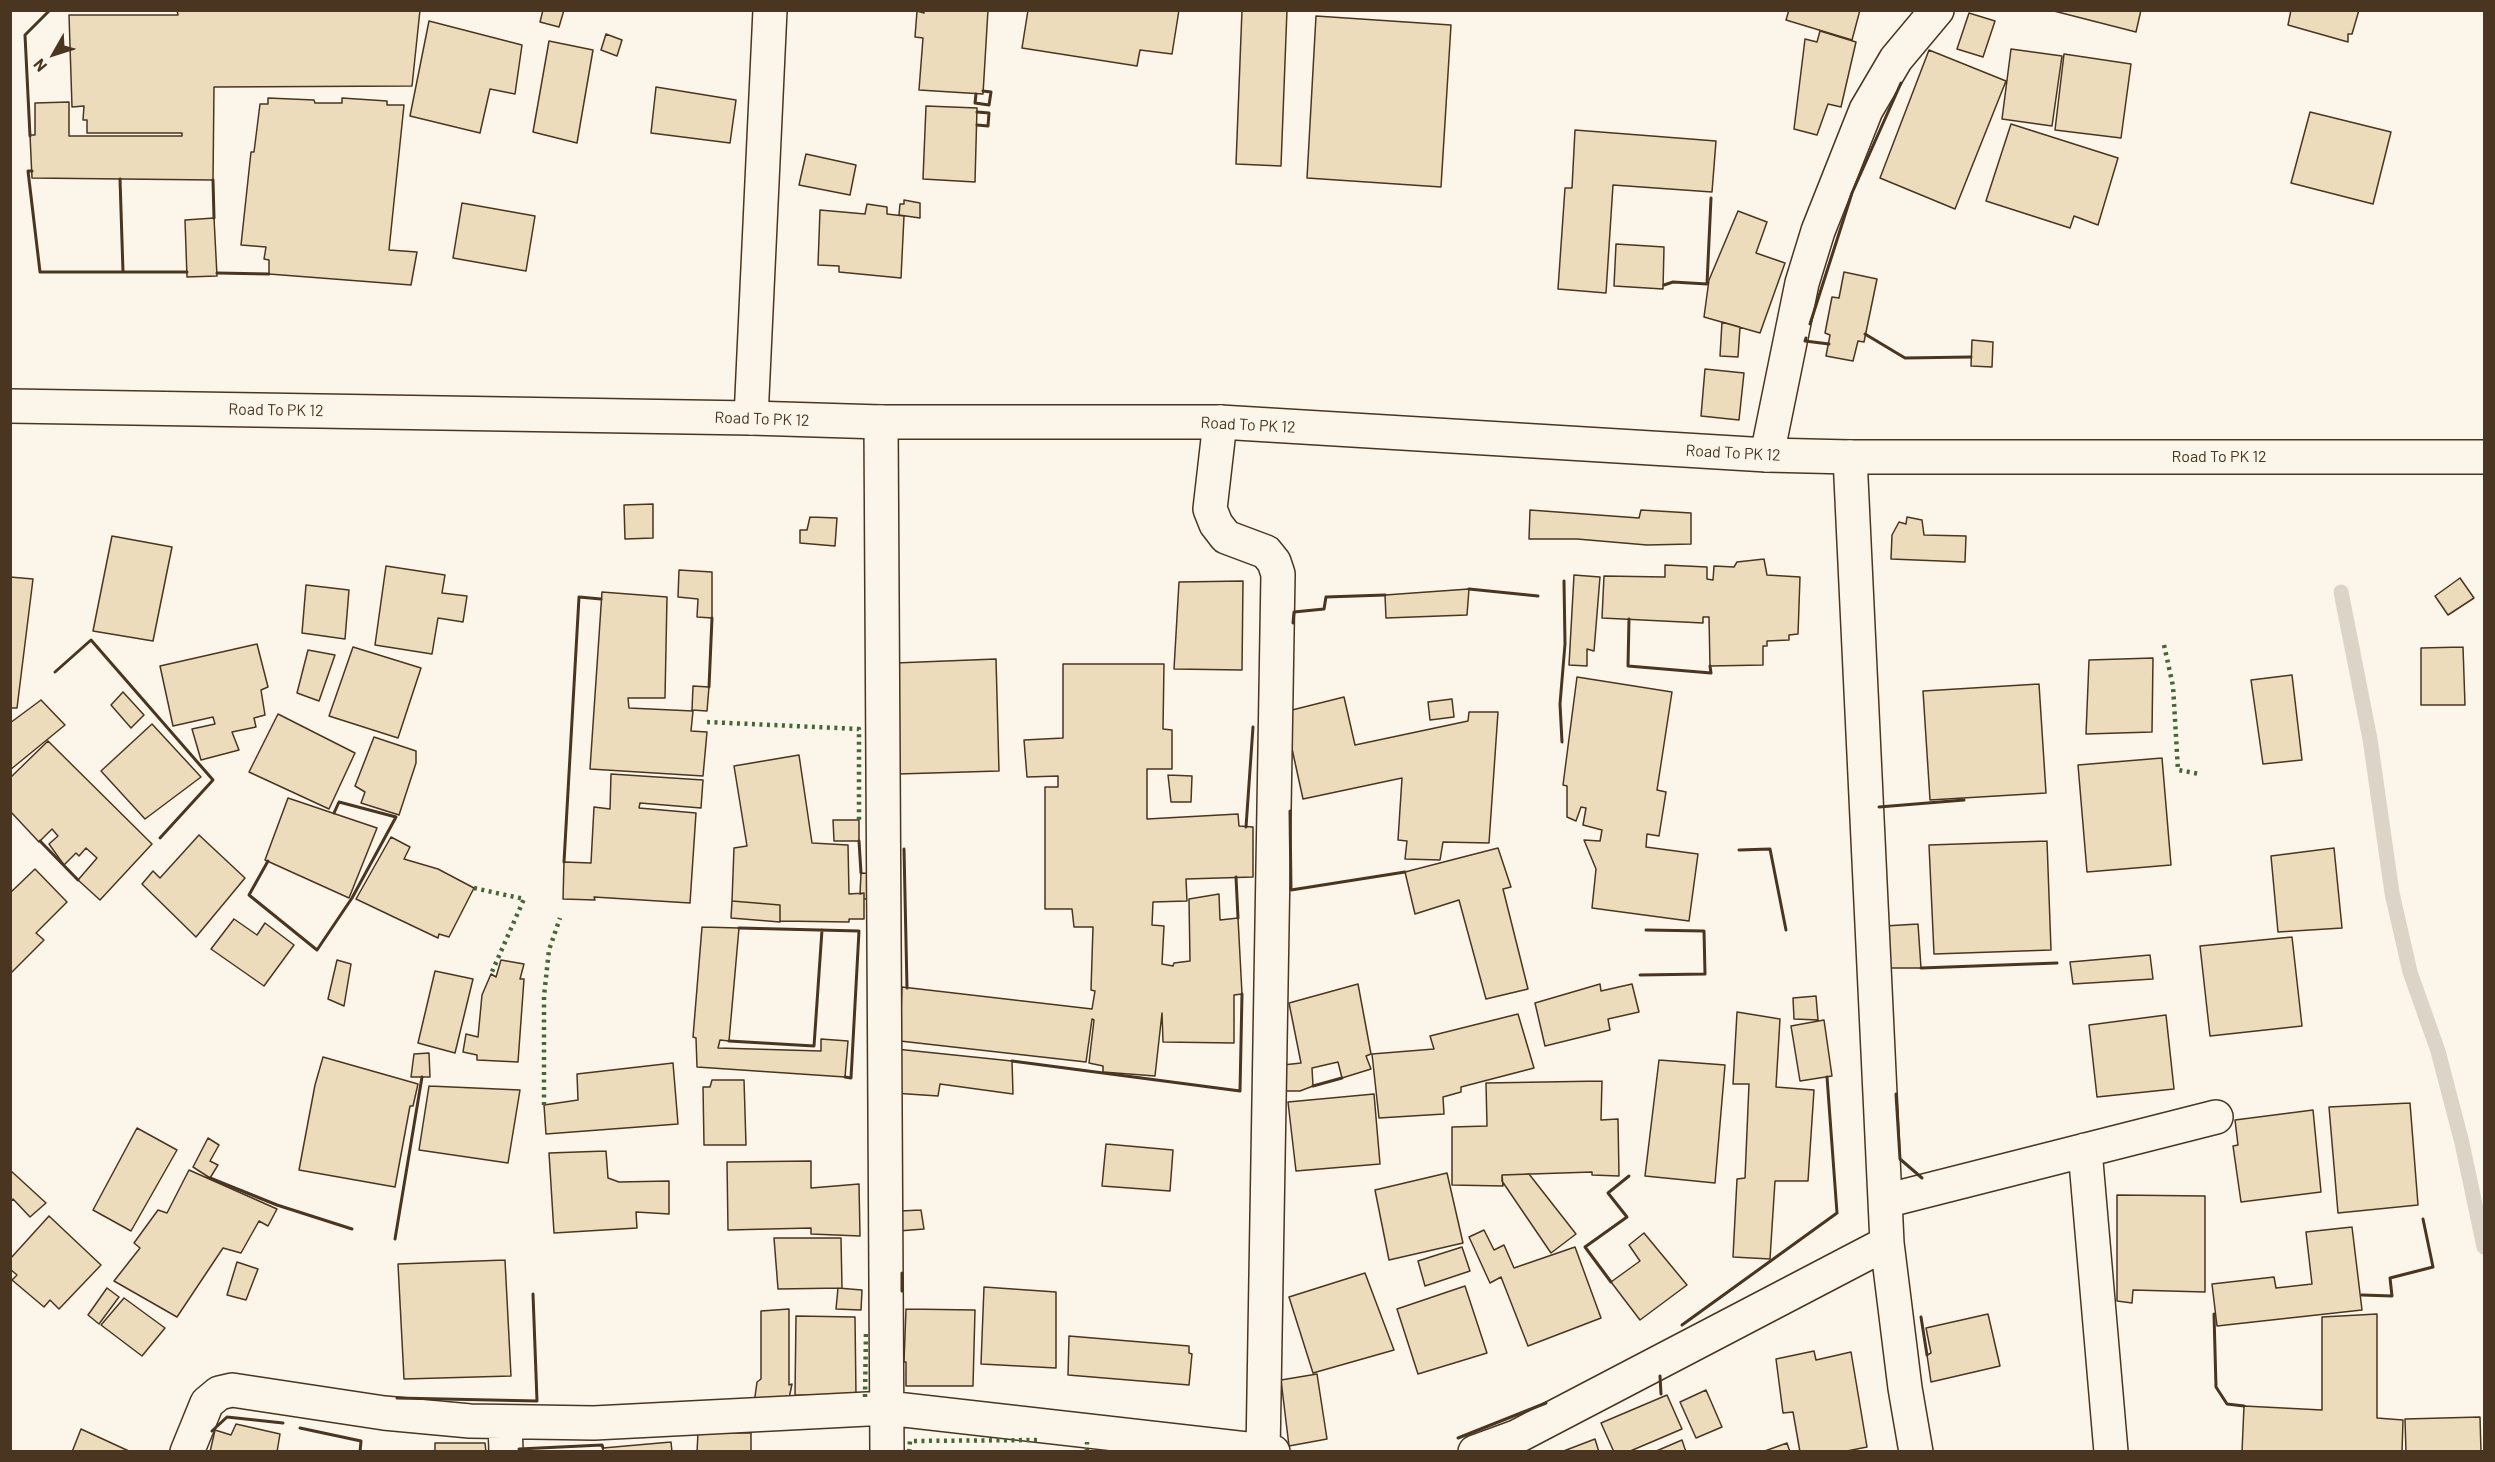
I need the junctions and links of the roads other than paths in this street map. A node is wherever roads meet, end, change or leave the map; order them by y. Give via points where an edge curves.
1 (770, 10) edge
2 (1936, 10) edge
3 (10, 405) edge
4 (751, 418) junction
5 (881, 422) junction
6 (1220, 422) junction
7 (1767, 455) junction
8 (1850, 457) junction
9 (2484, 457) edge
10 (2216, 1116) dead end
11 (2085, 1150) junction
12 (1885, 1201) junction
13 (1887, 1243) junction
14 (887, 1408) junction
15 (505, 1437) edge
16 (1266, 1451) edge
17 (188, 1452) edge
18 (887, 1452) edge
19 (1475, 1452) edge
20 (1916, 1452) edge
21 (2111, 1452) edge

1 - 4 street
2 - 7 street via 1896,59 1866,110 1818,231 1802,283
3 - 4 street, Road To PK 12
4 - 5 street, Road To PK 12
5 - 6 street, Road To PK 12
5 - 14 street
6 - 7 street, Road To PK 12
6 - 16 street via 1210,509 1226,537 1266,552 1278,574
7 - 8 street, Road To PK 12
8 - 9 street, Road To PK 12
8 - 12 street
10 - 11 street
11 - 12 street
11 - 21 street
12 - 13 street
13 - 19 street via 1516,1437
13 - 20 street
14 - 15 street via 594,1423
14 - 16 street
14 - 18 street
15 - 17 street via 232,1389 207,1403

